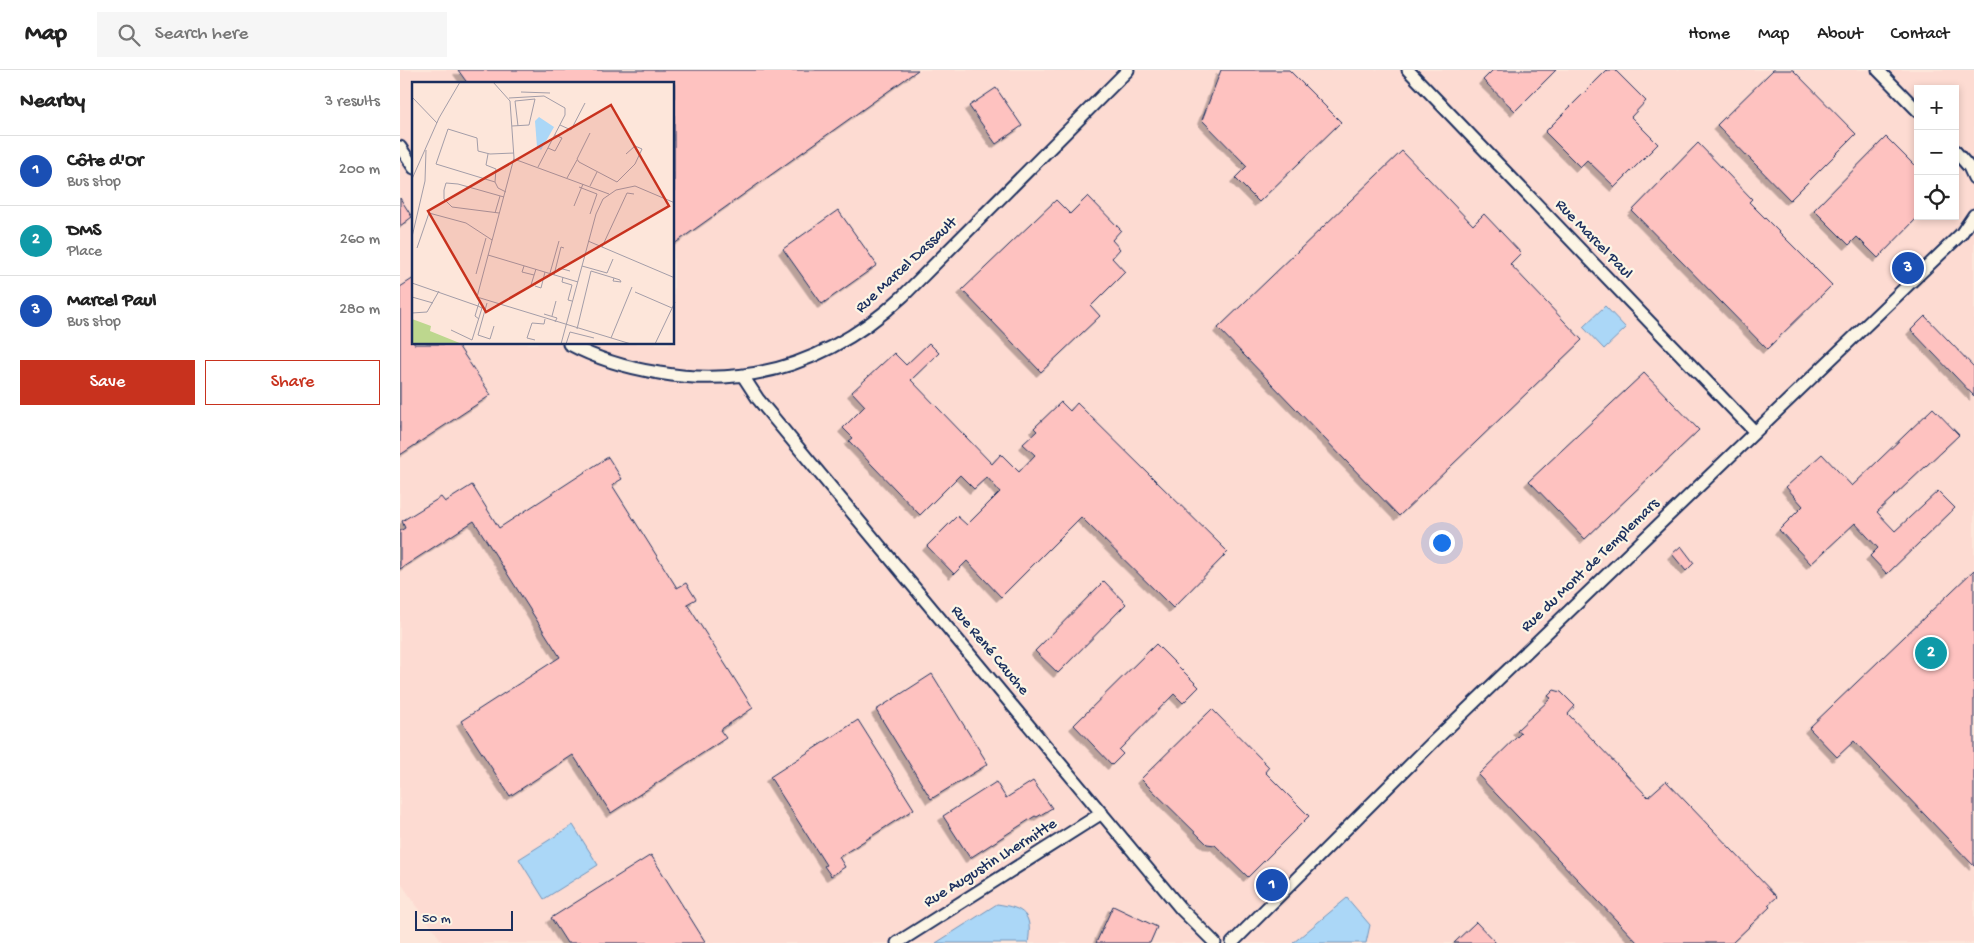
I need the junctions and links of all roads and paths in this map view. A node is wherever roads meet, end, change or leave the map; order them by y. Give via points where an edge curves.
1 (1128, 70) edge
2 (1408, 70) edge
3 (1878, 70) edge
4 (1914, 108) edge
5 (400, 147) edge
6 (1959, 156) edge
7 (412, 165) edge
8 (1974, 178) edge
9 (1974, 215) edge
10 (571, 345) edge
11 (743, 376) junction
12 (1755, 432) junction
13 (1102, 813) junction
14 (896, 943) edge
15 (1215, 943) edge
16 (1232, 943) edge

1 - 11 street, Rue Marcel Dassault via 874,322 812,357
2 - 12 street, Rue Marcel Paul
3 - 4 street
5 - 7 street
6 - 8 street
9 - 12 street, Rue du Mont de Templemars via 1961,234
10 - 11 street, Rue Marcel Dassault via 601,358 650,372 695,378
11 - 13 street, Rue René Cauche via 816,469
12 - 16 street, Rue du Mont de Templemars via 1394,780
13 - 14 street, Rue Augustin Lhermitte
13 - 15 street, Rue René Cauche via 1181,909

